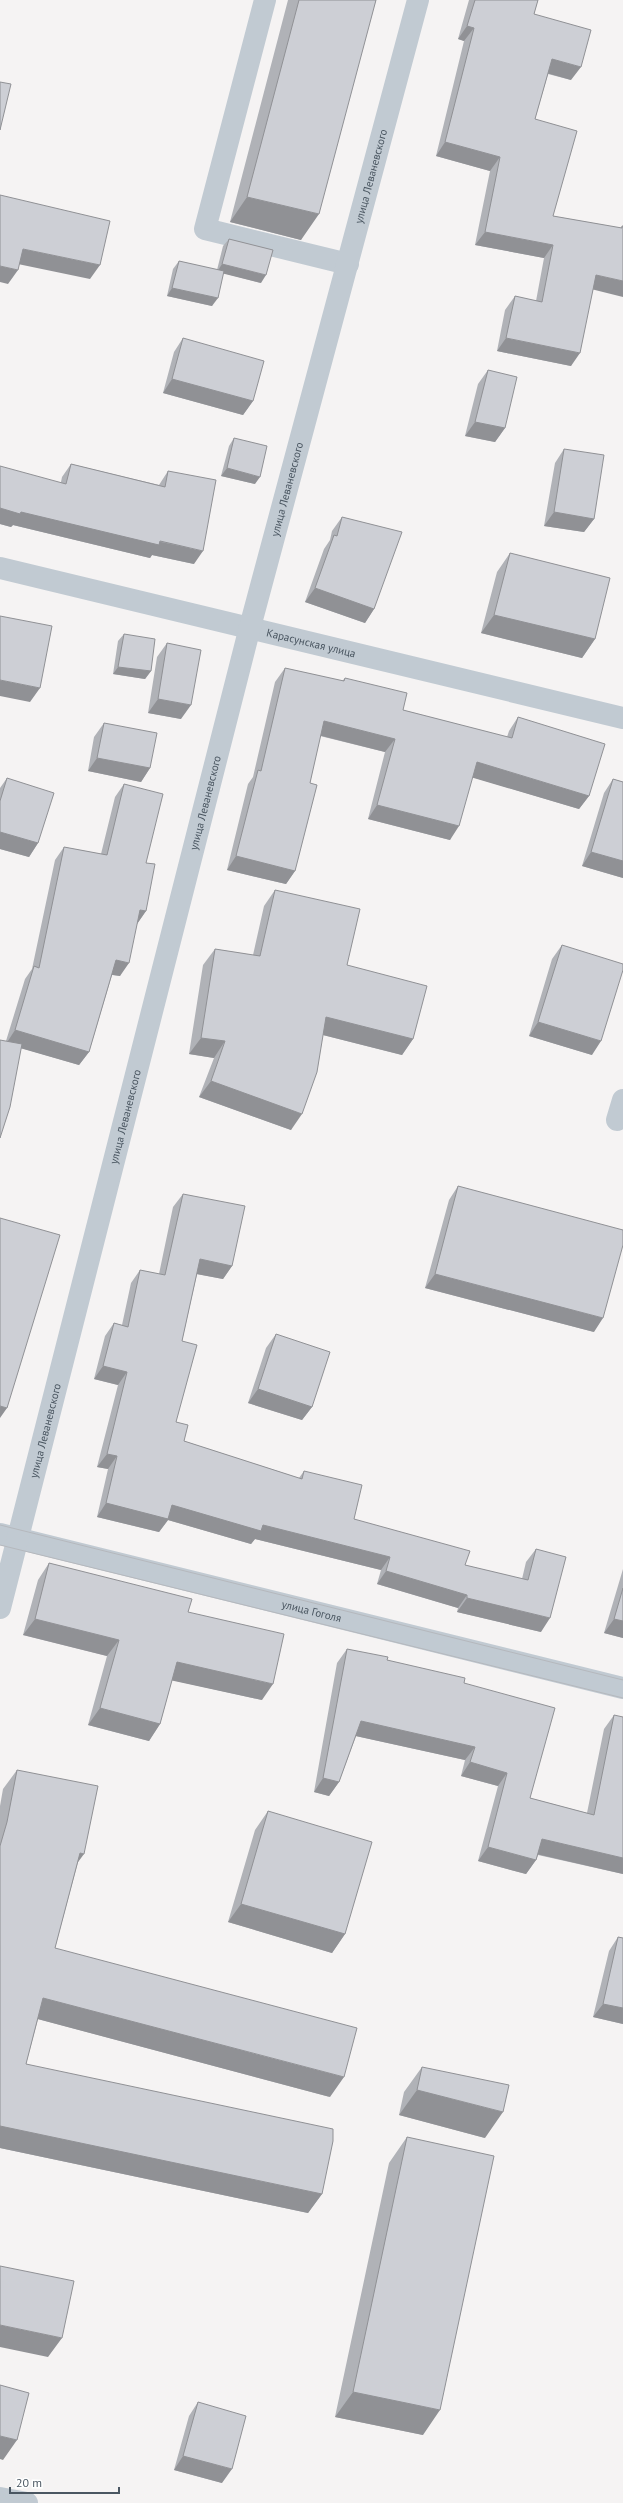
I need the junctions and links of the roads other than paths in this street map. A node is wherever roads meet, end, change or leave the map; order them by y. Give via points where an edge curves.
1 (265, 0) edge
2 (418, 0) edge
3 (348, 264) junction
4 (0, 568) edge
5 (250, 627) junction
6 (623, 718) edge
7 (9, 1536) edge
8 (0, 1608) edge
9 (623, 1688) edge
10 (0, 2498) edge
11 (27, 2503) edge

1 - 3 street via 205,229
2 - 3 street, улица Леваневского
3 - 5 street, улица Леваневского
4 - 5 street, Карасунская улица
5 - 6 street, Карасунская улица
5 - 7 street, улица Леваневского
7 - 8 street, улица Леваневского
7 - 9 street, улица Гоголя
10 - 11 street

